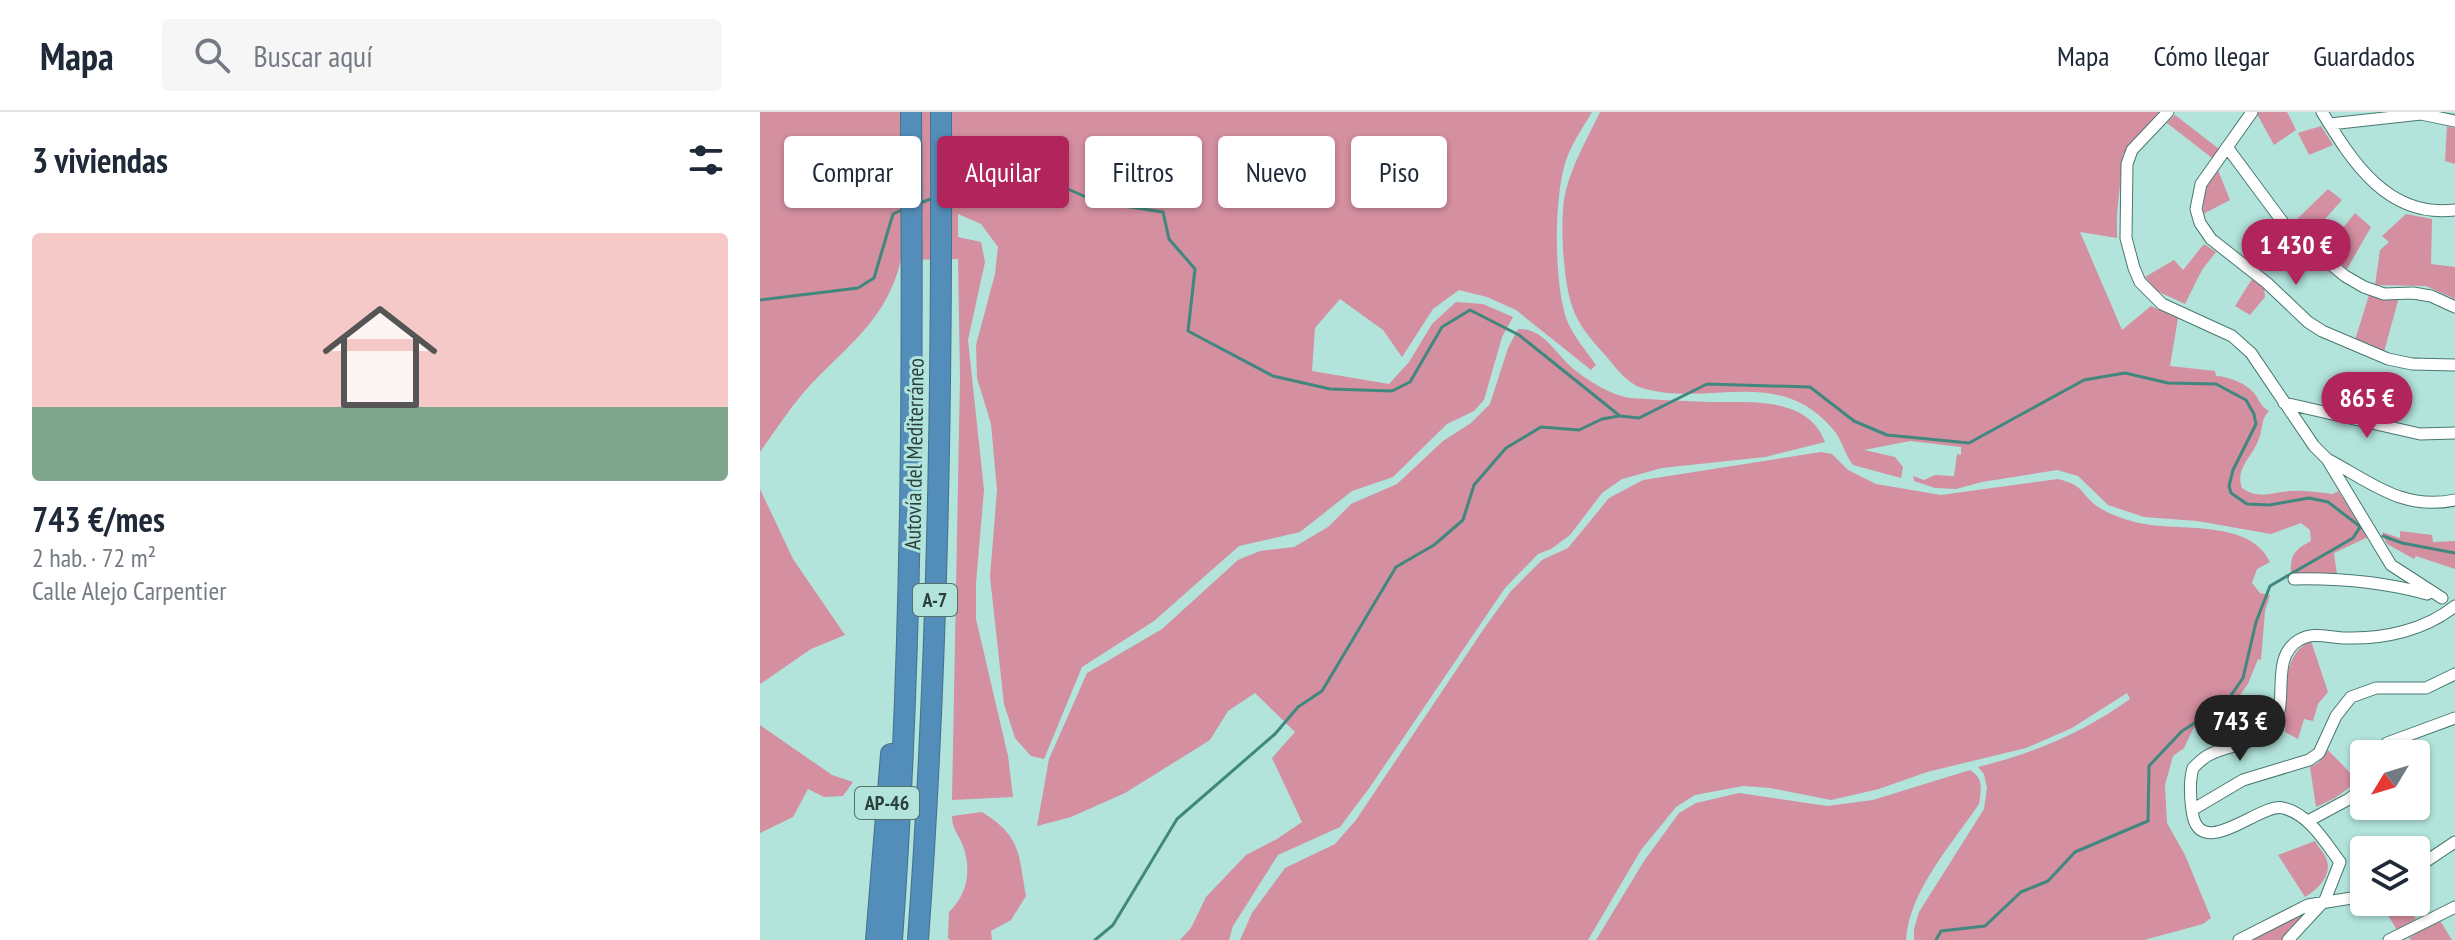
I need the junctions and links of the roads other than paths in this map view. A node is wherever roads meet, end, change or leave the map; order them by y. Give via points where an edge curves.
1 (911, 112) edge
2 (941, 112) edge
3 (2168, 112) edge
4 (2252, 112) edge
5 (2322, 112) edge
6 (2455, 121) edge
7 (2330, 124) junction
8 (2227, 147) junction
9 (2455, 210) edge
10 (2455, 307) edge
11 (2455, 365) edge
12 (2284, 403) junction
13 (2455, 433) edge
14 (2327, 459) junction
15 (2455, 500) edge
16 (2294, 579) dead end
17 (2442, 598) junction
18 (2455, 604) edge
19 (908, 669) junction
20 (2455, 674) edge
21 (2455, 718) edge
22 (2395, 740) edge
23 (2350, 798) edge
24 (2192, 810) junction
25 (2308, 821) junction
26 (2455, 842) edge
27 (2430, 859) edge
28 (2325, 900) junction
29 (2350, 900) edge
30 (2455, 907) edge
31 (876, 940) edge
32 (892, 940) edge
33 (918, 940) edge
34 (2239, 940) edge
35 (2288, 940) edge
36 (2389, 940) edge

1 - 19 highway, Autovía del Mediterráneo / A-7
2 - 33 highway, Autovía del Mediterráneo / A-7 via 933,699
3 - 12 street via 2132,150 2127,164 2126,238 2134,268 2162,304 2232,336 2251,353
4 - 8 street
5 - 7 street
6 - 7 street via 2421,114
7 - 9 street via 2383,192 2413,208
8 - 10 street via 2287,228 2345,276 2384,294 2422,294
8 - 11 street via 2197,197 2200,223 2211,239 2322,331 2388,359
12 - 13 street via 2420,434
12 - 14 street
14 - 15 street via 2394,497
14 - 17 street via 2391,565
16 - 17 street via 2342,578
17 - 18 street
18 - 24 street via 2437,621 2410,631 2357,638 2311,635 2293,644 2284,663 2273,726 2257,738 2208,755 2193,768
19 - 31 highway, AP-46 via 894,702
19 - 32 highway, Autovía del Mediterráneo / A-7
20 - 24 street via 2426,688 2376,688 2351,697 2319,753 2243,780
21 - 22 street
23 - 25 street
24 - 25 street via 2199,828 2213,834 2269,808 2287,809
25 - 28 street via 2340,862
26 - 27 street
28 - 29 street
28 - 34 street
28 - 35 street
30 - 36 street

